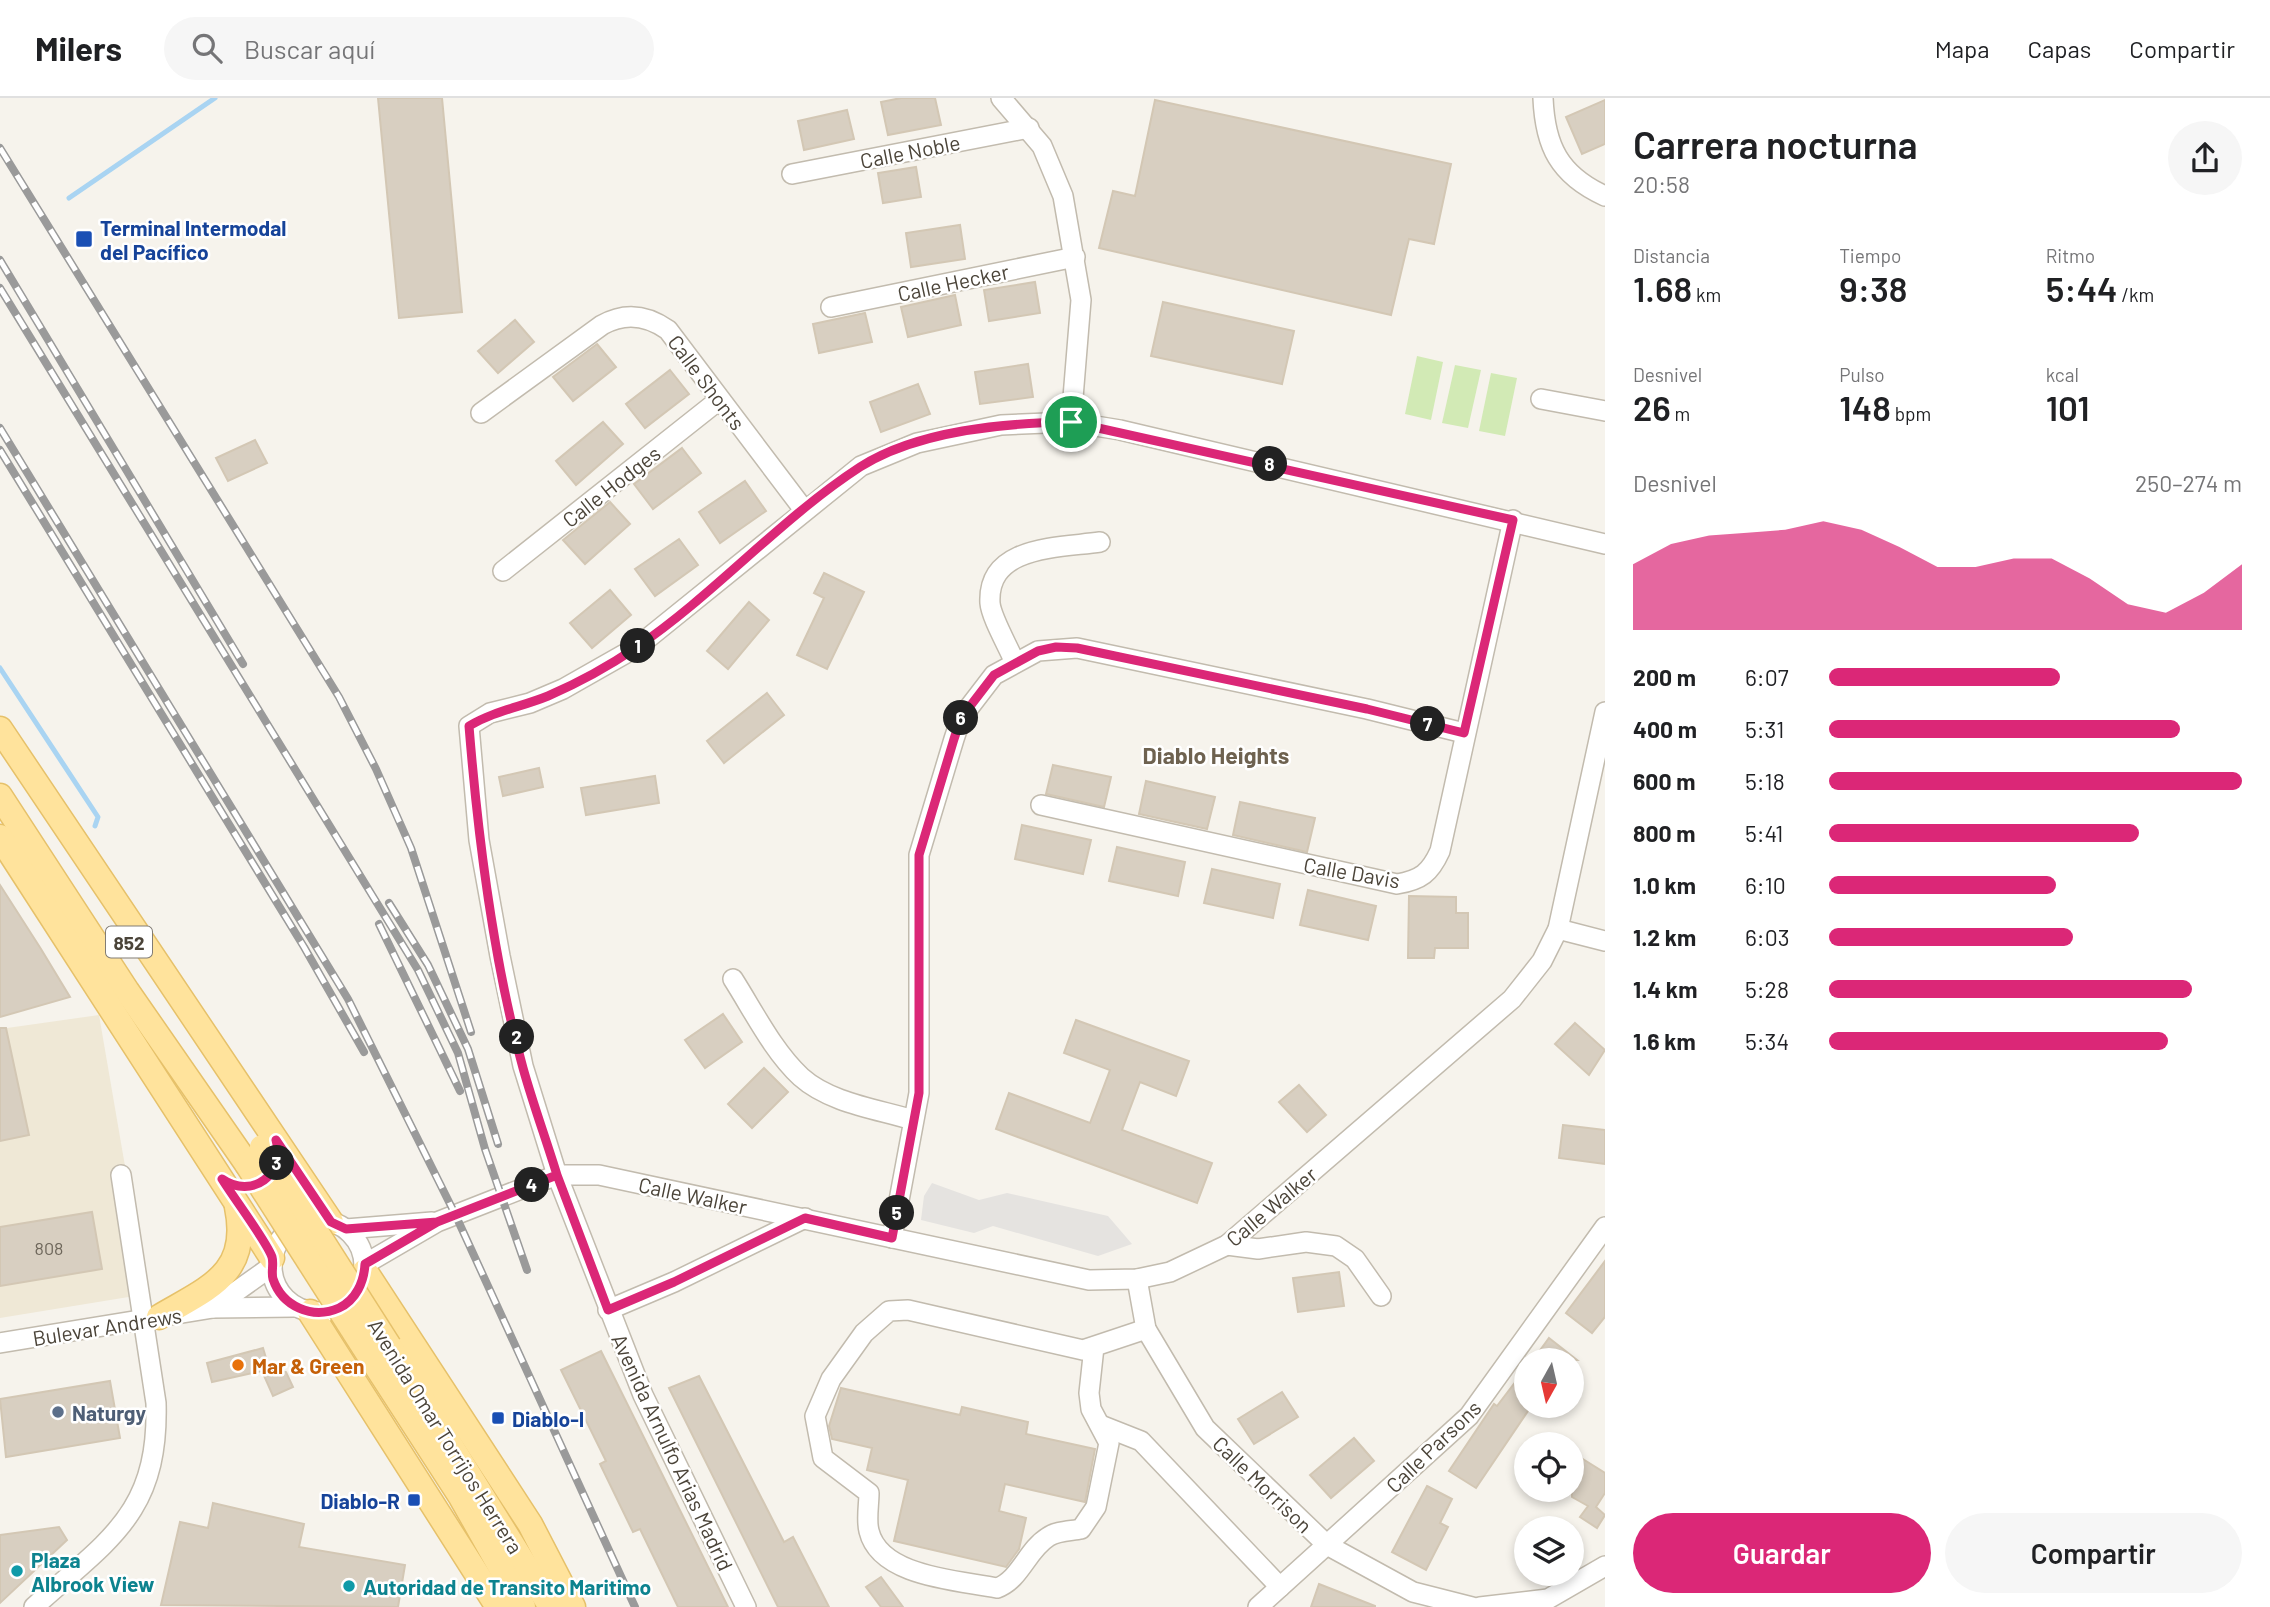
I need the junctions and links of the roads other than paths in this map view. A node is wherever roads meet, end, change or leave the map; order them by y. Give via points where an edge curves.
1 (1001, 98) edge
2 (1543, 98) edge
3 (1029, 128) junction
4 (792, 174) dead end
5 (1605, 196) edge
6 (1075, 257) junction
7 (831, 307) dead end
8 (1541, 399) dead end
9 (719, 400) junction
10 (1605, 411) edge
11 (481, 413) dead end
12 (1071, 422) junction
13 (804, 510) junction
14 (1513, 520) junction
15 (1100, 542) dead end
16 (1605, 544) edge
17 (503, 571) dead end
18 (1015, 663) junction
19 (1605, 712) edge
20 (0, 729) edge
21 (1464, 733) junction
22 (0, 734) edge
23 (1600, 761) edge
24 (0, 796) edge
25 (1041, 805) dead end
26 (0, 837) edge
27 (1558, 929) junction
28 (1605, 941) edge
29 (733, 979) dead end
30 (913, 1119) junction
31 (262, 1150) junction
32 (121, 1175) dead end
33 (557, 1175) junction
34 (222, 1179) junction
35 (236, 1203) junction
36 (805, 1218) junction
37 (437, 1222) junction
38 (339, 1226) junction
39 (1605, 1227) edge
40 (892, 1238) junction
41 (1227, 1245) junction
42 (272, 1262) junction
43 (365, 1267) junction
44 (1137, 1279) junction
45 (1381, 1296) dead end
46 (214, 1308) junction
47 (302, 1309) junction
48 (608, 1310) junction
49 (151, 1319) junction
50 (1146, 1329) junction
51 (0, 1343) edge
52 (1094, 1346) junction
53 (390, 1348) junction
54 (353, 1380) junction
55 (1103, 1426) junction
56 (1327, 1545) junction
57 (1605, 1566) edge
58 (1280, 1587) junction
59 (34, 1607) edge
60 (498, 1607) edge
61 (523, 1607) edge
62 (551, 1607) edge
63 (573, 1607) edge
64 (746, 1607) edge
65 (1258, 1607) edge
66 (1472, 1607) edge
67 (1480, 1607) edge

1 - 3 street
2 - 5 street via 1544,128 1554,156 1587,188
3 - 4 street, Calle Noble
3 - 6 street via 1042,146 1063,196
6 - 7 street, Calle Hecker
6 - 12 street via 1081,300
8 - 10 street
9 - 11 street, Calle Shonts via 668,330 655,320 634,316 601,325
9 - 13 street, Calle Shonts
9 - 17 street, Calle Hodges
12 - 13 street via 1001,425 917,443 862,466
12 - 14 street
13 - 33 street, Avenida Arnulfo Arias Madrid via 637,647 563,689 490,713 469,726 479,839 500,956 523,1066
14 - 16 street
14 - 21 street, Calle Davis
15 - 18 street via 1011,558 994,577 990,604
18 - 21 street via 1038,651 1077,648
18 - 30 street via 994,675 961,718 919,855 919,1093
19 - 23 street, Calle Walker
20 - 31 main road
21 - 25 street, Calle Davis via 1432,870 1419,880 1397,884
22 - 31 main road, Avenida Omar Torrijos Herrera / 852
23 - 27 street, Calle Walker
24 - 31 main road, Avenida Omar Torrijos Herrera / 852 via 127,991
26 - 34 main road
27 - 28 street
27 - 41 street, Calle Walker via 1542,961 1512,999
29 - 30 street via 802,1078 841,1099
30 - 40 street
31 - 34 main road via 276,1166 265,1181 247,1187
31 - 38 main road
31 - 53 main road, Avenida Omar Torrijos Herrera / 852, bridge
32 - 49 street
33 - 36 street, Calle Walker via 599,1175
33 - 37 street, Calle Walker
33 - 48 street, Avenida Arnulfo Arias Madrid
34 - 35 main road
35 - 42 main road
35 - 49 main road via 240,1237 231,1268 217,1283
36 - 40 street, Calle Walker
36 - 48 street
37 - 38 street, Calle Walker
37 - 43 street, Calle Walker
38 - 42 street via 312,1221 293,1227 279,1242
38 - 43 street via 358,1242
39 - 56 street, Calle Parsons via 1469,1416
40 - 44 street, Calle Walker via 1089,1280
41 - 44 street, Calle Walker via 1170,1272
41 - 45 street via 1258,1249 1306,1242 1336,1246 1355,1259
42 - 46 street, Bulevar Andrews
42 - 47 street via 279,1292
43 - 47 street via 352,1298 340,1308
43 - 53 main road
44 - 50 street, Calle Morrison
46 - 47 street, Bulevar Andrews
46 - 49 street, Bulevar Andrews
47 - 54 main road
48 - 64 street, Avenida Arnulfo Arias Madrid via 643,1395
49 - 51 street, Bulevar Andrews
49 - 59 street via 157,1433 142,1496 128,1520 105,1544
50 - 52 street
50 - 56 street, Calle Morrison via 1205,1428
52 - 55 street via 1089,1393 1091,1409
52 - 55 street via 1083,1350 908,1310 889,1311 864,1333 831,1379 815,1416 823,1458 869,1493 869,1531 881,1555 898,1567 997,1588 1007,1584 1051,1534 1081,1529 1091,1517 1109,1443
53 - 54 main road via 400,1336 386,1332 367,1338 351,1360
53 - 61 main road, Avenida Omar Torrijos Herrera via 461,1497
53 - 62 main road, Avenida Omar Torrijos Herrera
53 - 63 main road via 530,1524
54 - 60 main road
55 - 58 street via 1141,1441
56 - 58 street, Calle Parsons
56 - 66 street, Calle Morrison via 1413,1592
57 - 67 street via 1548,1599
58 - 65 street, Calle Parsons

